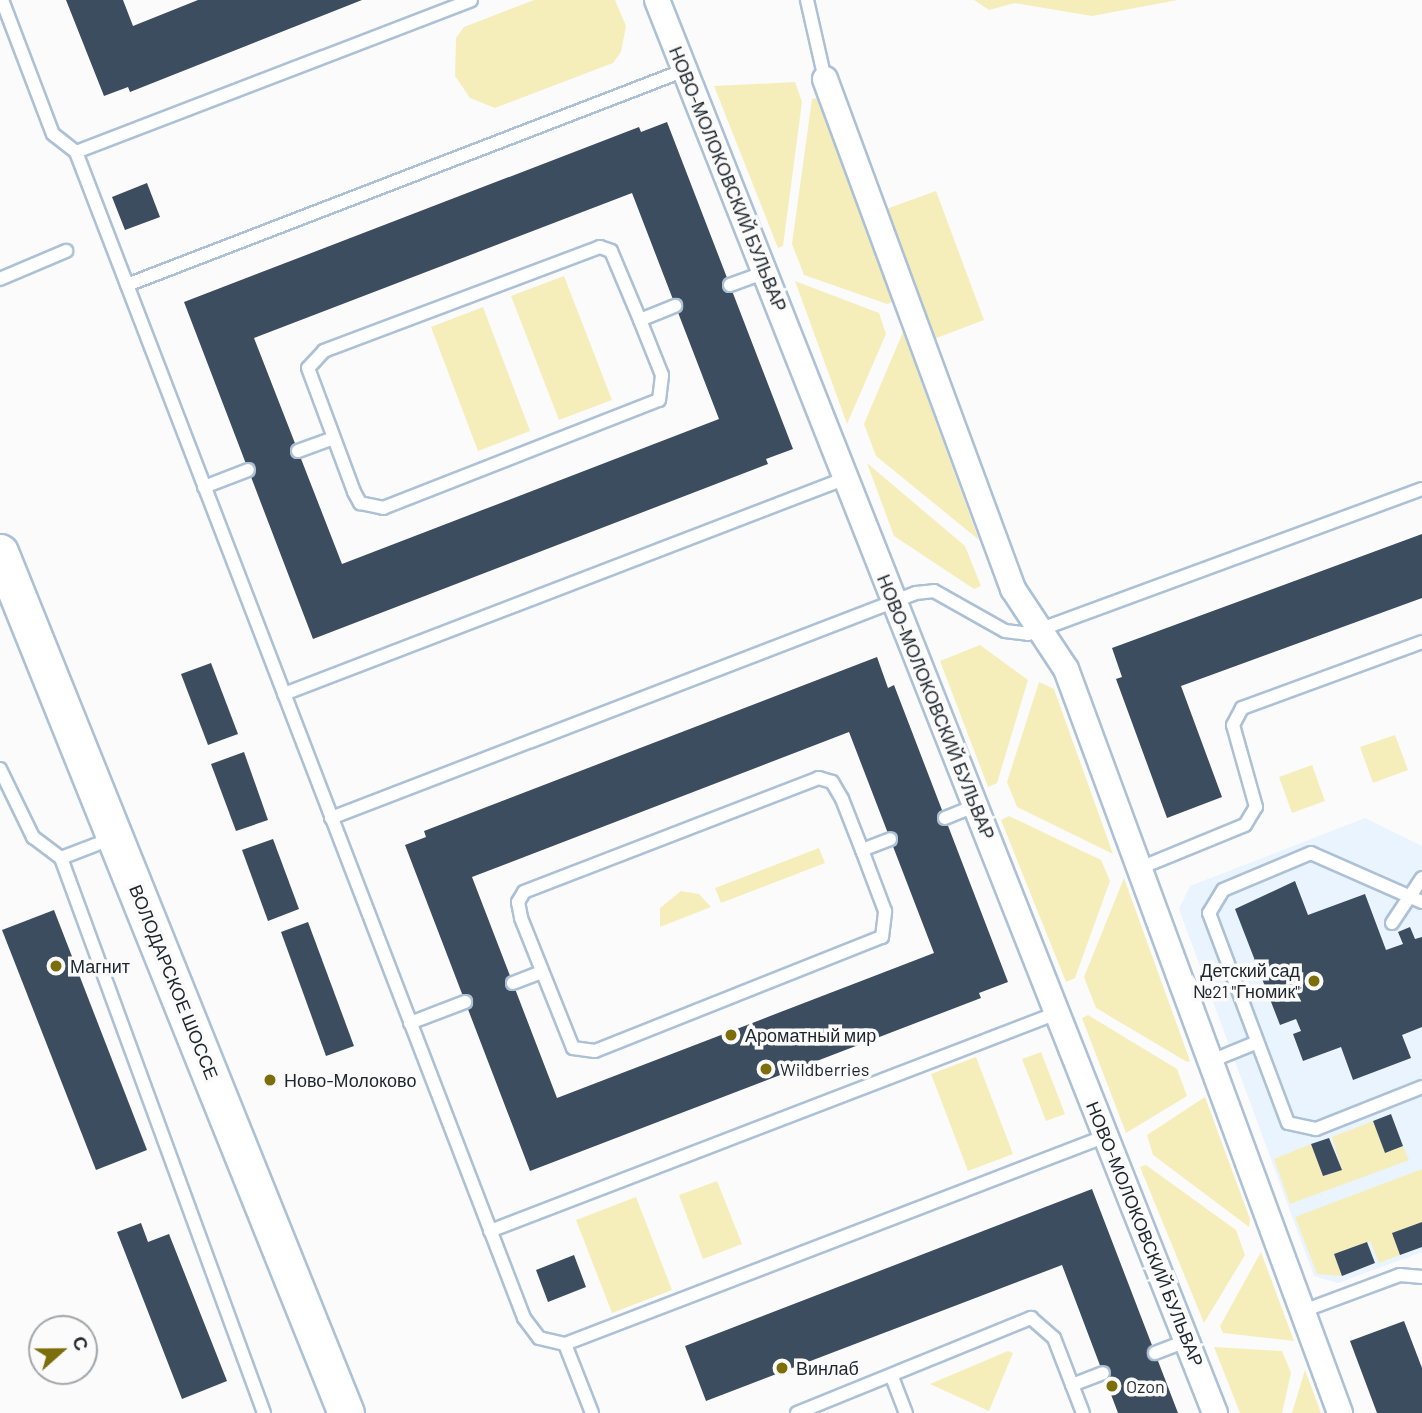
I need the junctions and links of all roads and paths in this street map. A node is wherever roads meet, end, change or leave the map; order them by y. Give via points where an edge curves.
1 (2, 0) edge
2 (471, 0) edge
3 (657, 0) edge
4 (807, 0) edge
5 (685, 70) junction
6 (825, 79) joint
7 (76, 152) junction
8 (66, 251) dead end
9 (765, 272) junction
10 (0, 279) edge
11 (127, 285) junction
12 (730, 285) dead end
13 (675, 306) dead end
14 (640, 320) junction
15 (333, 438) junction
16 (298, 451) dead end
17 (248, 470) dead end
18 (846, 478) junction
19 (204, 487) junction
20 (1422, 489) edge
21 (0, 552) edge
22 (895, 602) junction
23 (1040, 630) junction
24 (1422, 642) edge
25 (284, 694) junction
26 (0, 769) edge
27 (975, 806) junction
28 (331, 818) junction
29 (944, 818) dead end
30 (115, 837) junction
31 (890, 839) dead end
32 (862, 850) junction
33 (61, 858) junction
34 (1140, 868) junction
35 (1422, 878) edge
36 (1409, 897) junction
37 (1422, 902) edge
38 (1392, 923) dead end
39 (542, 972) junction
40 (513, 983) dead end
41 (465, 1002) dead end
42 (1057, 1013) junction
43 (410, 1023) junction
44 (1255, 1043) junction
45 (1211, 1061) junction
46 (1422, 1087) edge
47 (1106, 1136) junction
48 (490, 1231) junction
49 (1422, 1277) edge
50 (1303, 1311) junction
51 (1187, 1341) junction
52 (565, 1344) junction
53 (1155, 1353) dead end
54 (1103, 1373) dead end
55 (892, 1377) junction
56 (1072, 1385) junction
57 (337, 1404) edge
58 (264, 1413) edge
59 (592, 1413) edge
60 (797, 1413) edge
61 (906, 1413) edge
62 (1083, 1413) edge
63 (1215, 1413) edge
64 (1340, 1413) edge

1 - 7 lane via 53,134
2 - 7 lane
3 - 5 street, НОВО-МОЛОКОВСКИЙ БУЛЬВАР
4 - 6 lane
5 - 9 street, НОВО-МОЛОКОВСКИЙ БУЛЬВАР
5 - 11 lane
6 - 23 street via 1013,589
7 - 11 lane
8 - 10 lane
9 - 12 lane
9 - 18 street, НОВО-МОЛОКОВСКИЙ БУЛЬВАР
11 - 19 lane
13 - 14 lane
14 - 15 lane via 662,375 659,400 458,480 372,510 354,492
14 - 15 lane via 620,266 611,251 600,247 362,337 314,357 308,369
15 - 16 lane
17 - 19 lane
18 - 22 street, НОВО-МОЛОКОВСКИЙ БУЛЬВАР
18 - 25 lane
19 - 25 lane
20 - 23 lane
21 - 30 main road, ВОЛОДАРСКОЕ ШОССЕ
22 - 23 lane via 934,591 1014,634
22 - 27 street, НОВО-МОЛОКОВСКИЙ БУЛЬВАР
22 - 28 lane
23 - 34 street via 1066,669
24 - 34 lane via 1242,708 1233,724 1256,807 1245,825
25 - 28 lane
26 - 33 lane via 33,837
27 - 29 lane
27 - 42 street, НОВО-МОЛОКОВСКИЙ БУЛЬВАР
28 - 43 lane
30 - 33 lane
30 - 57 main road, ВОЛОДАРСКОЕ ШОССЕ
31 - 32 lane
32 - 39 lane via 832,782 808,780 524,892 518,902 521,918
32 - 39 lane via 885,911 882,937 766,985 584,1052 566,1037
33 - 58 lane
34 - 45 street
35 - 36 lane
36 - 37 lane
36 - 38 lane
36 - 44 lane via 1311,853 1223,890 1210,923
39 - 40 lane
41 - 43 lane
42 - 47 street, НОВО-МОЛОКОВСКИЙ БУЛЬВАР
42 - 48 lane
43 - 48 lane
44 - 45 lane
44 - 46 lane via 1281,1112 1296,1127 1316,1129
45 - 50 street
47 - 51 street, НОВО-МОЛОКОВСКИЙ БУЛЬВАР
47 - 52 lane
48 - 52 lane via 530,1331
49 - 50 lane via 1400,1275
50 - 64 street
51 - 53 lane
51 - 63 street, НОВО-МОЛОКОВСКИЙ БУЛЬВАР
52 - 59 lane
54 - 56 lane
55 - 56 lane via 913,1362 1031,1318 1054,1338
55 - 60 lane
55 - 61 lane
56 - 62 lane

